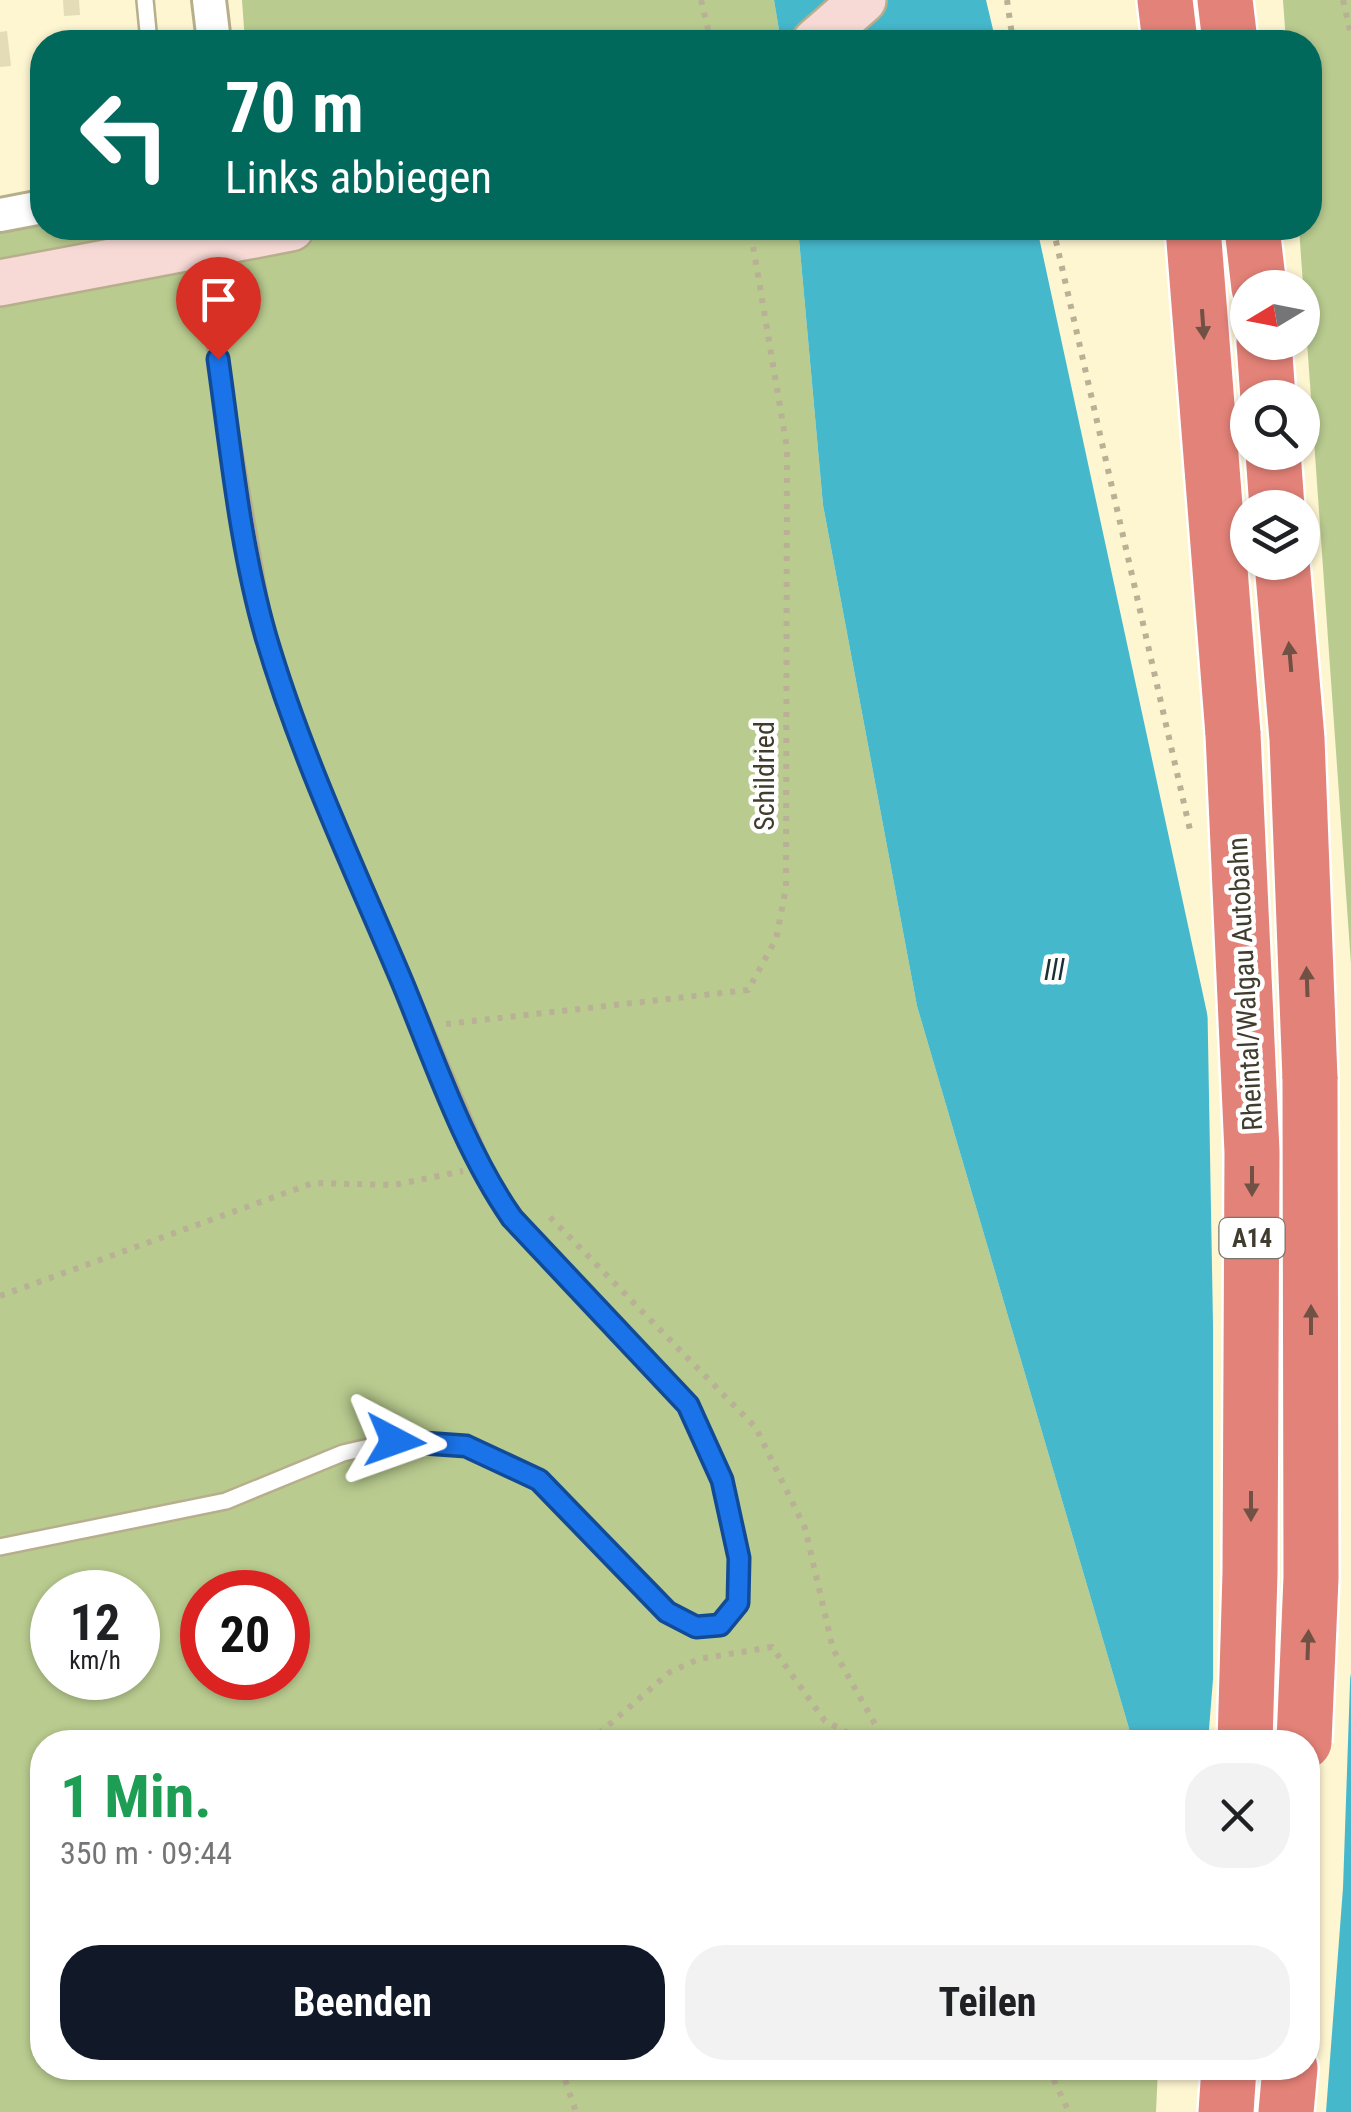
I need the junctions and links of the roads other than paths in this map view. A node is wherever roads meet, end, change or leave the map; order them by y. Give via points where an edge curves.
1 (144, 0) edge
2 (209, 0) edge
3 (863, 0) edge
4 (1165, 0) edge
5 (1225, 0) edge
6 (148, 30) edge
7 (213, 30) edge
8 (829, 30) edge
9 (1169, 30) edge
10 (1229, 30) edge
11 (30, 210) edge
12 (0, 215) edge
13 (236, 240) edge
14 (1194, 240) edge
15 (1253, 240) edge
16 (199, 248) junction
17 (1257, 270) edge
18 (0, 284) edge
19 (1284, 580) edge
20 (0, 1546) edge
21 (1244, 1730) edge
22 (1305, 1730) edge
23 (1229, 2080) edge
24 (1289, 2080) edge
25 (1226, 2112) edge
26 (1286, 2112) edge

1 - 6 lane
2 - 7 street
3 - 8 main road
4 - 9 highway
5 - 10 highway
11 - 12 street
13 - 16 main road
14 -> 21 highway, Rheintal/Walgau Autobahn / A14, bridge via 1234,734 1252,1152
15 - 17 highway
16 - 18 main road
16 - 20 lane via 265,634 297,730 420,1026 512,1218 688,1405 722,1480 739,1558 738,1603 720,1625 696,1627 667,1612 539,1480 466,1446 395,1441 343,1453 226,1501
22 -> 19 highway, Rheintal/Walgau Autobahn / A14, bridge via 1311,1578 1310,1079 1297,739
23 - 25 highway
24 - 26 highway

